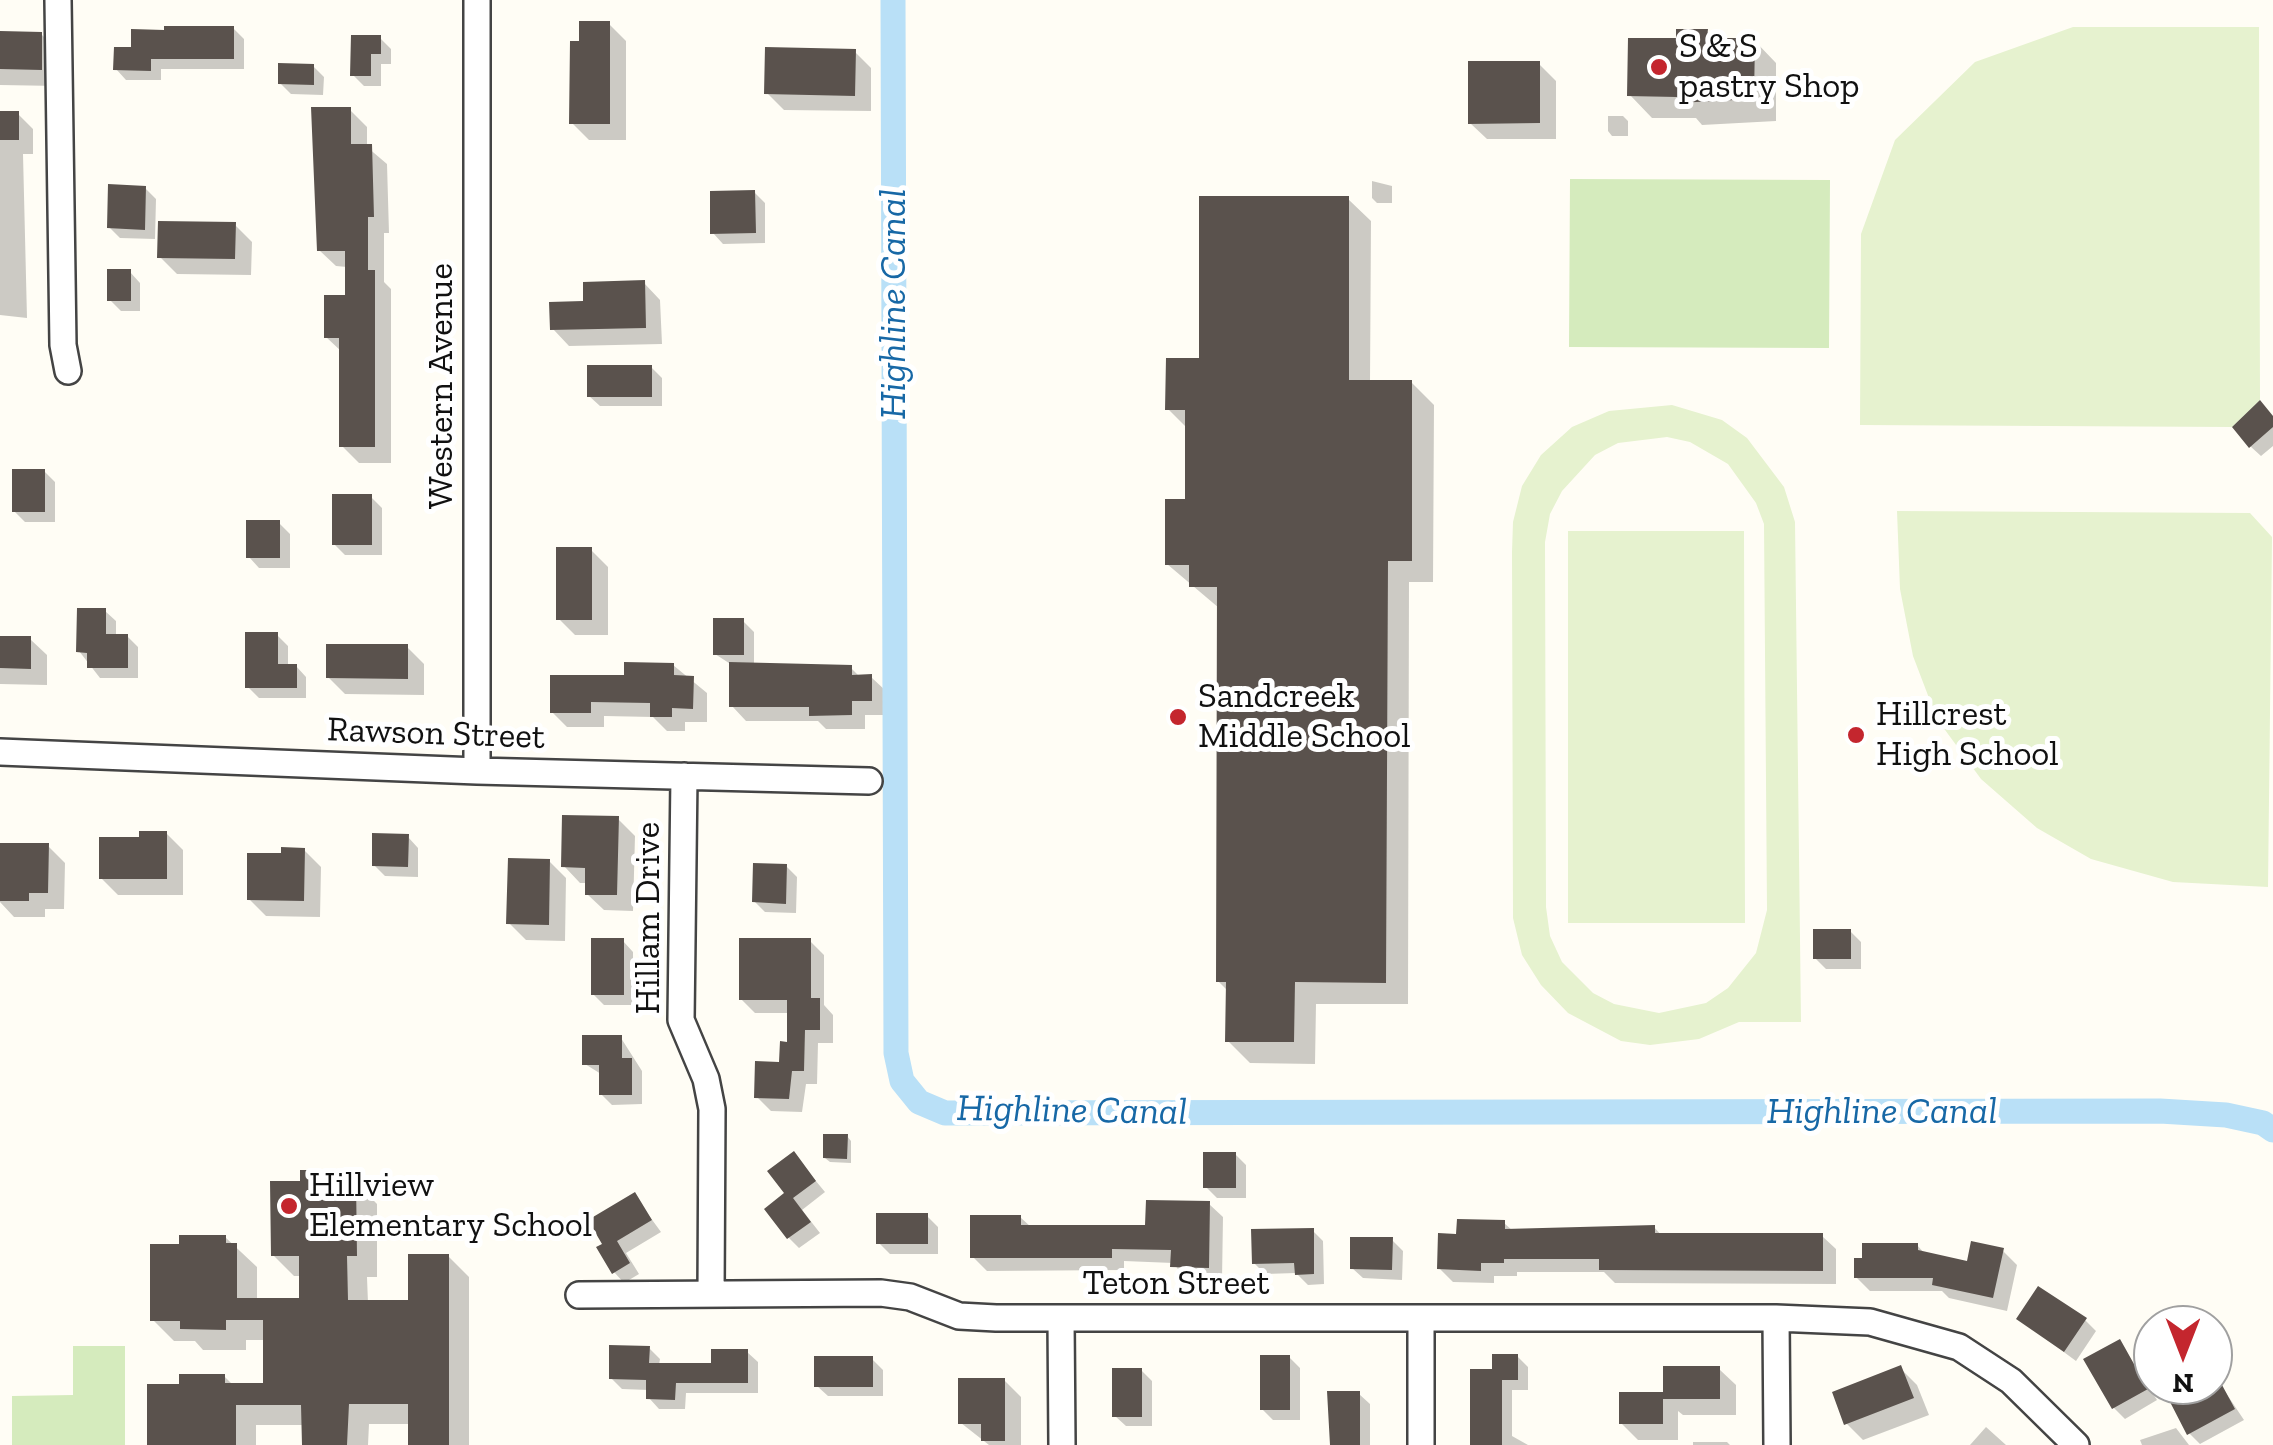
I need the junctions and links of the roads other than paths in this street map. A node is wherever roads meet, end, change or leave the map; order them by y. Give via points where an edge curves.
1 (58, 0) edge
2 (476, 0) edge
3 (68, 370) dead end
4 (0, 752) edge
5 (477, 771) junction
6 (684, 776) junction
7 (869, 780) dead end
8 (711, 1294) junction
9 (579, 1295) dead end
10 (1776, 1318) junction
11 (1061, 1319) junction
12 (1421, 1319) junction
13 (1062, 1445) edge
14 (1421, 1445) edge
15 (1778, 1445) edge
16 (2076, 1445) edge

1 - 3 street
2 - 5 street, Western Avenue
4 - 5 street, Rawson Street
5 - 6 street, Rawson Street
6 - 7 street, Rawson Street
6 - 8 street, Hillam Drive via 681,1020 712,1109
8 - 9 street, Teton Street
8 - 11 street, Teton Street via 910,1296 959,1316
10 - 12 street, Teton Street
10 - 15 street
10 - 16 street, Teton Street via 1870,1322 1960,1347 2011,1381
11 - 12 street, Teton Street
11 - 13 street
12 - 14 street

